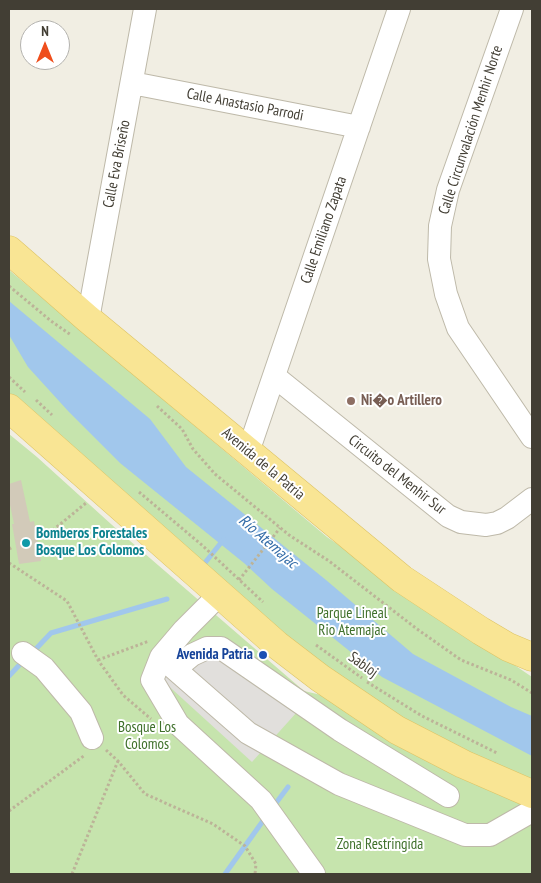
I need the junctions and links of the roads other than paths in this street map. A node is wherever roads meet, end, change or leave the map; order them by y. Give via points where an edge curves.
1 (145, 9) edge
2 (399, 9) edge
3 (512, 9) edge
4 (132, 83) junction
5 (359, 127) junction
6 (9, 250) edge
7 (80, 328) junction
8 (274, 376) junction
9 (9, 408) edge
10 (532, 437) edge
11 (248, 452) junction
12 (529, 506) edge
13 (230, 587) junction
14 (520, 652) edge
15 (24, 653) dead end
16 (168, 663) junction
17 (532, 668) edge
18 (96, 742) road end
19 (532, 794) edge
20 (448, 796) dead end
21 (532, 811) edge
22 (314, 874) edge

1 - 4 street, Calle Eva Briseño
2 - 5 street, Calle Emiliano Zapata
3 - 10 street, Calle Circunvalación Menhir Norte via 448,190 440,226 439,259 446,294 458,328
4 - 5 street, Calle Anastasio Parrodi
4 - 7 street, Calle Eva Briseño
5 - 8 street, Calle Emiliano Zapata
6 - 7 main road, Avenida de la Patria
7 - 11 main road, Avenida de la Patria
8 - 11 street, Calle Emiliano Zapata
8 - 12 street, Circuito del Menhir Sur via 448,516 461,522 486,525 497,523
9 - 13 main road via 101,489
11 - 14 main road, Avenida de la Patria via 402,579 437,604
13 - 16 street via 184,630
13 - 19 main road via 277,645 320,678 398,730 463,764
14 - 17 main road, Avenida de la Patria
15 - 18 street via 44,668 81,712
16 - 20 street via 207,648 221,648 340,730
16 - 21 street via 248,733 339,784 465,835 490,835
16 - 22 street via 152,680 178,724 261,800

